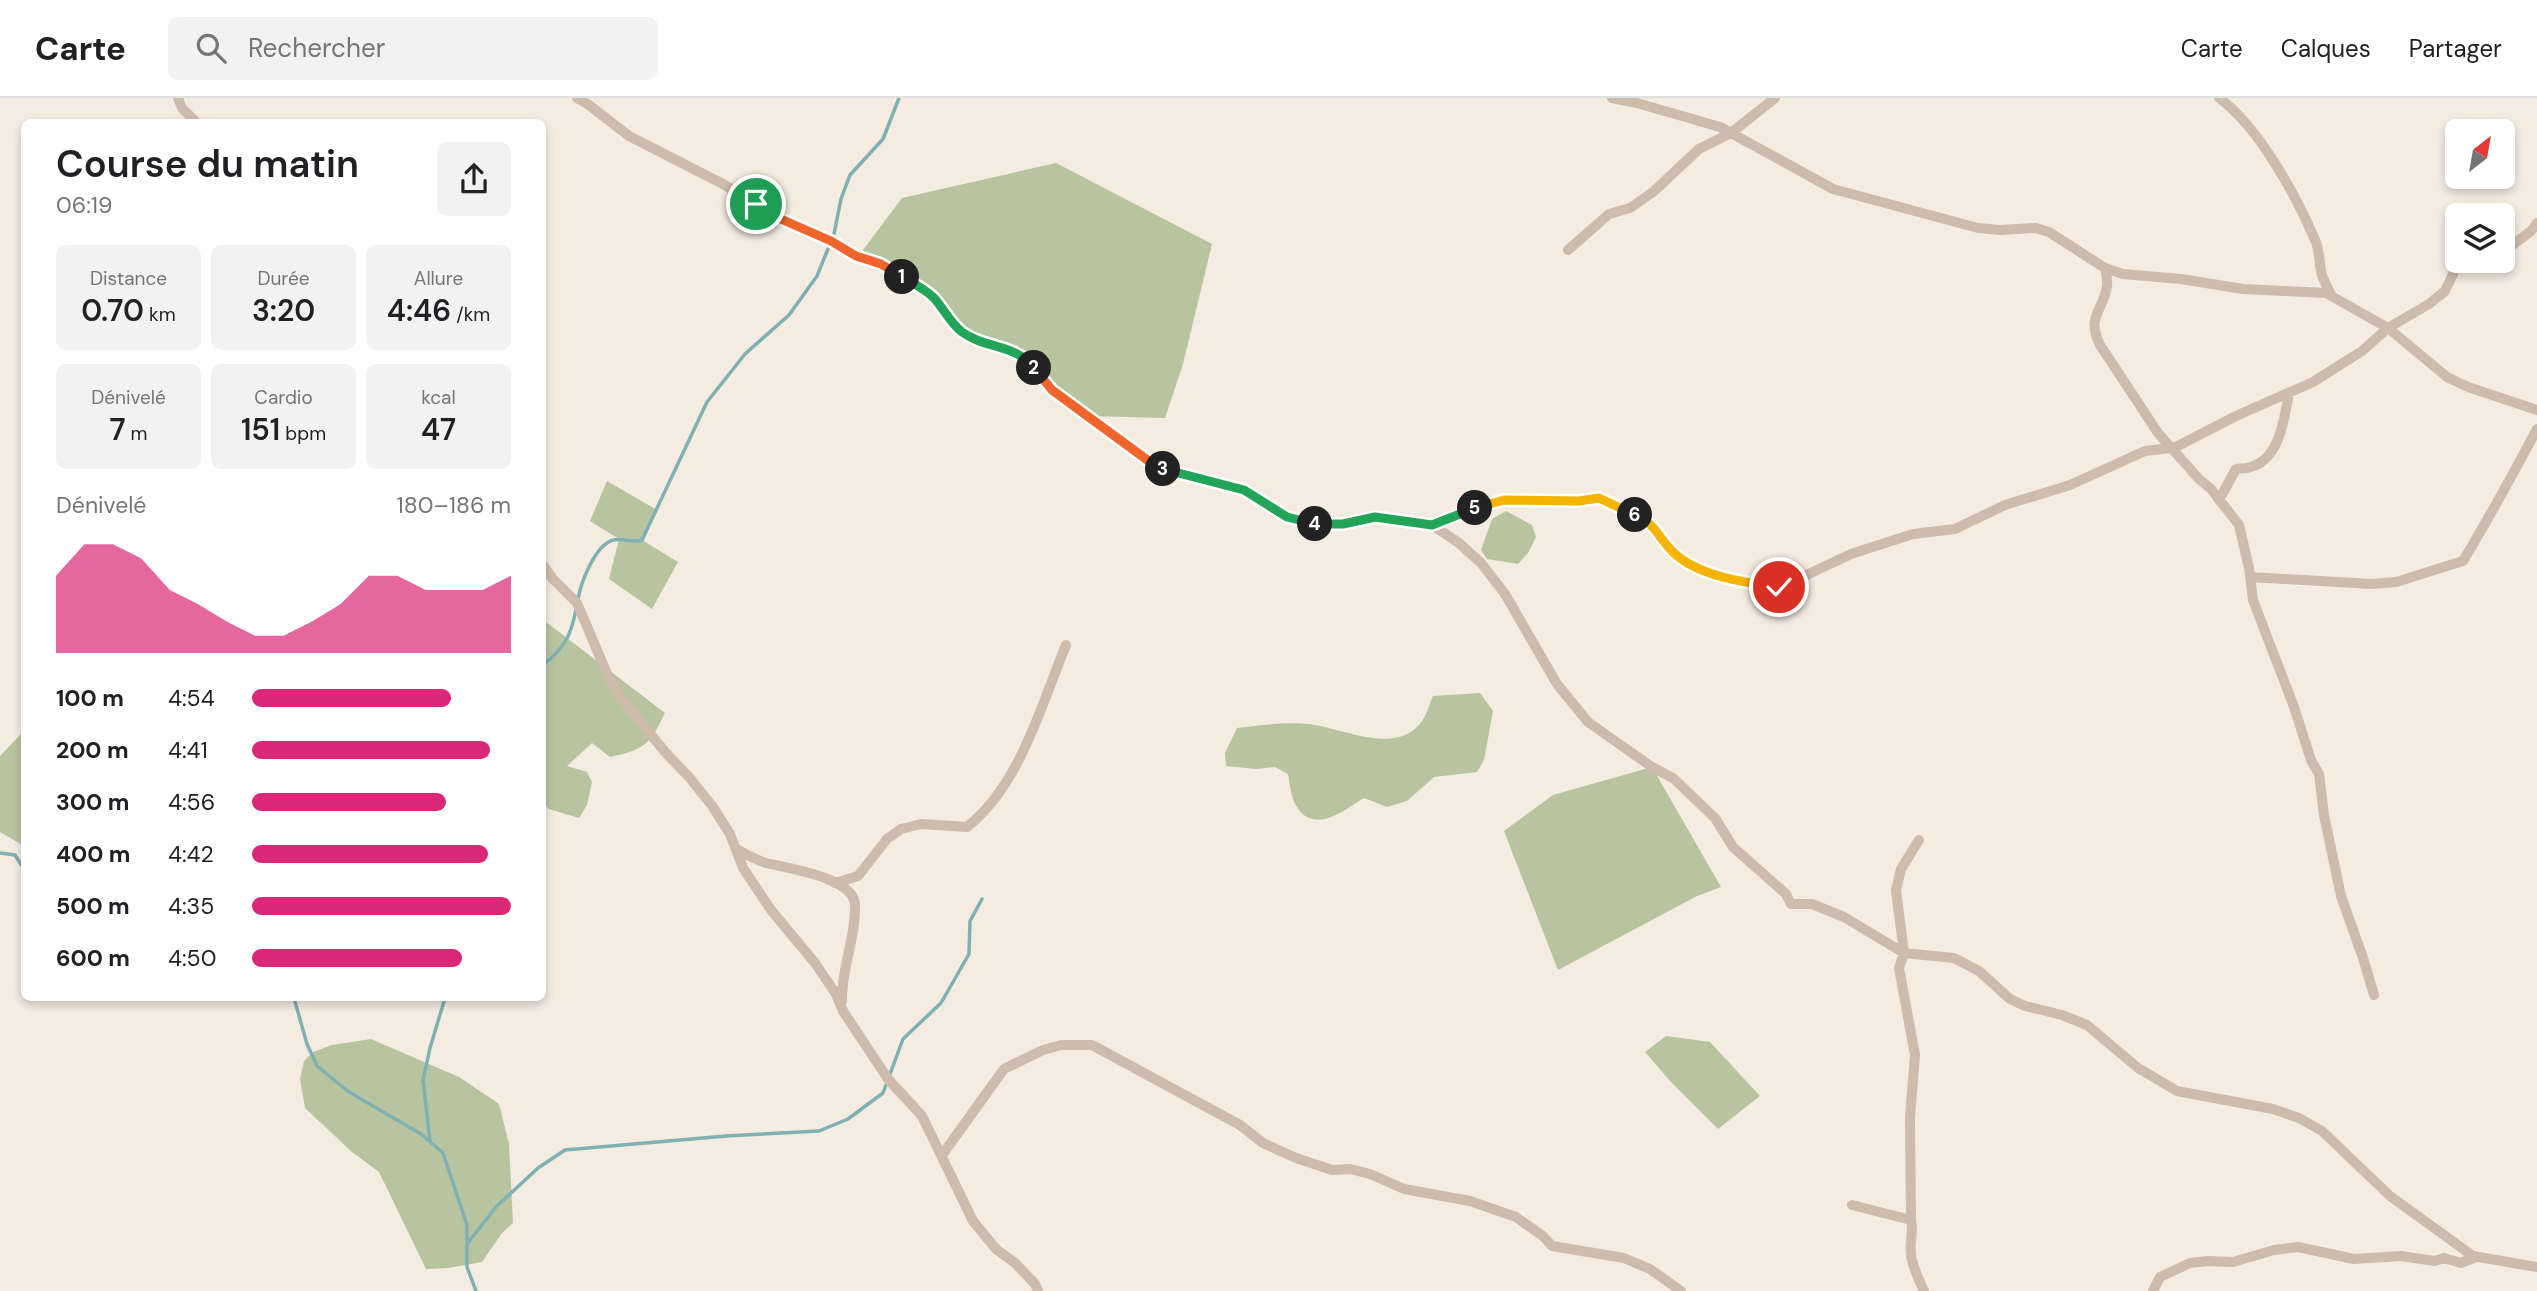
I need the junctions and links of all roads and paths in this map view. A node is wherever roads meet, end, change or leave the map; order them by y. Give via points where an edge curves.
1 (178, 98) edge
2 (577, 98) edge
3 (1612, 98) edge
4 (1774, 98) edge
5 (2219, 98) edge
6 (193, 119) edge
7 (1731, 133) junction
8 (2537, 223) edge
9 (2515, 243) edge
10 (1568, 250) dead end
11 (2105, 268) junction
12 (2453, 273) edge
13 (2331, 295) junction
14 (2388, 328) junction
15 (2288, 393) junction
16 (2537, 410) edge
17 (2537, 429) edge
18 (2171, 449) junction
19 (2219, 500) junction
20 (1432, 525) junction
21 (546, 569) edge
22 (2250, 577) junction
23 (1066, 645) dead end
24 (1919, 840) dead end
25 (736, 849) junction
26 (835, 883) junction
27 (1904, 953) junction
28 (2374, 995) dead end
29 (843, 1011) junction
30 (942, 1155) junction
31 (1852, 1205) dead end
32 (1911, 1220) junction
33 (2476, 1257) junction
34 (2537, 1267) edge
35 (1038, 1291) edge
36 (1681, 1291) edge
37 (1924, 1291) edge
38 (2153, 1291) edge

1 - 6 street
2 - 20 street via 629,136 774,216 881,264 916,285 933,297 961,331 1018,354 1052,390 1162,469 1244,490 1287,517 1309,524 1343,524 1375,517
3 - 7 street
4 - 7 street
5 - 13 street via 2245,123 2284,179 2315,241
7 - 10 street via 1699,149 1653,192 1630,208 1609,214
7 - 11 street via 1833,188 1978,228 2036,228
8 - 9 street
11 - 13 street via 2243,289
11 - 18 street via 2107,285 2093,320 2095,334
12 - 14 street via 2445,291
13 - 14 street
14 - 15 street via 2362,351
14 - 16 street via 2447,377
15 - 18 street
15 - 19 street via 2275,448 2257,464 2236,469
17 - 22 street via 2463,561 2396,582 2372,584
18 - 19 street
18 - 20 street via 2145,451 1955,529 1913,534 1851,554 1779,587 1693,568 1673,552 1650,522 1599,498 1504,500
19 - 22 street via 2239,525
20 - 27 street via 1487,570 1558,684 1588,722 1673,778 1791,904 1812,904 1844,917
21 - 25 street via 577,603 620,697 713,807
22 - 28 street via 2253,600 2319,774 2341,896
23 - 26 street via 1025,746 982,816 967,827 922,824 901,829 887,839 858,876
24 - 27 street via 1900,869 1896,890
25 - 26 street
25 - 29 street via 743,868 815,962
26 - 29 street via 855,904 841,982
27 - 32 street via 1899,968 1915,1055
27 - 33 street via 1954,958 1979,971 2010,999 2087,1025 2138,1068 2177,1091 2299,1118 2322,1131 2390,1196
29 - 30 street via 888,1079 922,1116
30 - 35 street via 973,1221
30 - 36 street via 1004,1069 1061,1045 1092,1045 1296,1158 1332,1170 1370,1174 1404,1189 1471,1201 1516,1217 1552,1246 1624,1258 1650,1269
31 - 32 street
32 - 37 street via 1912,1264
33 - 34 street
33 - 38 street via 2461,1263 2401,1256 2354,1259 2298,1247 2233,1262 2190,1264 2160,1277

